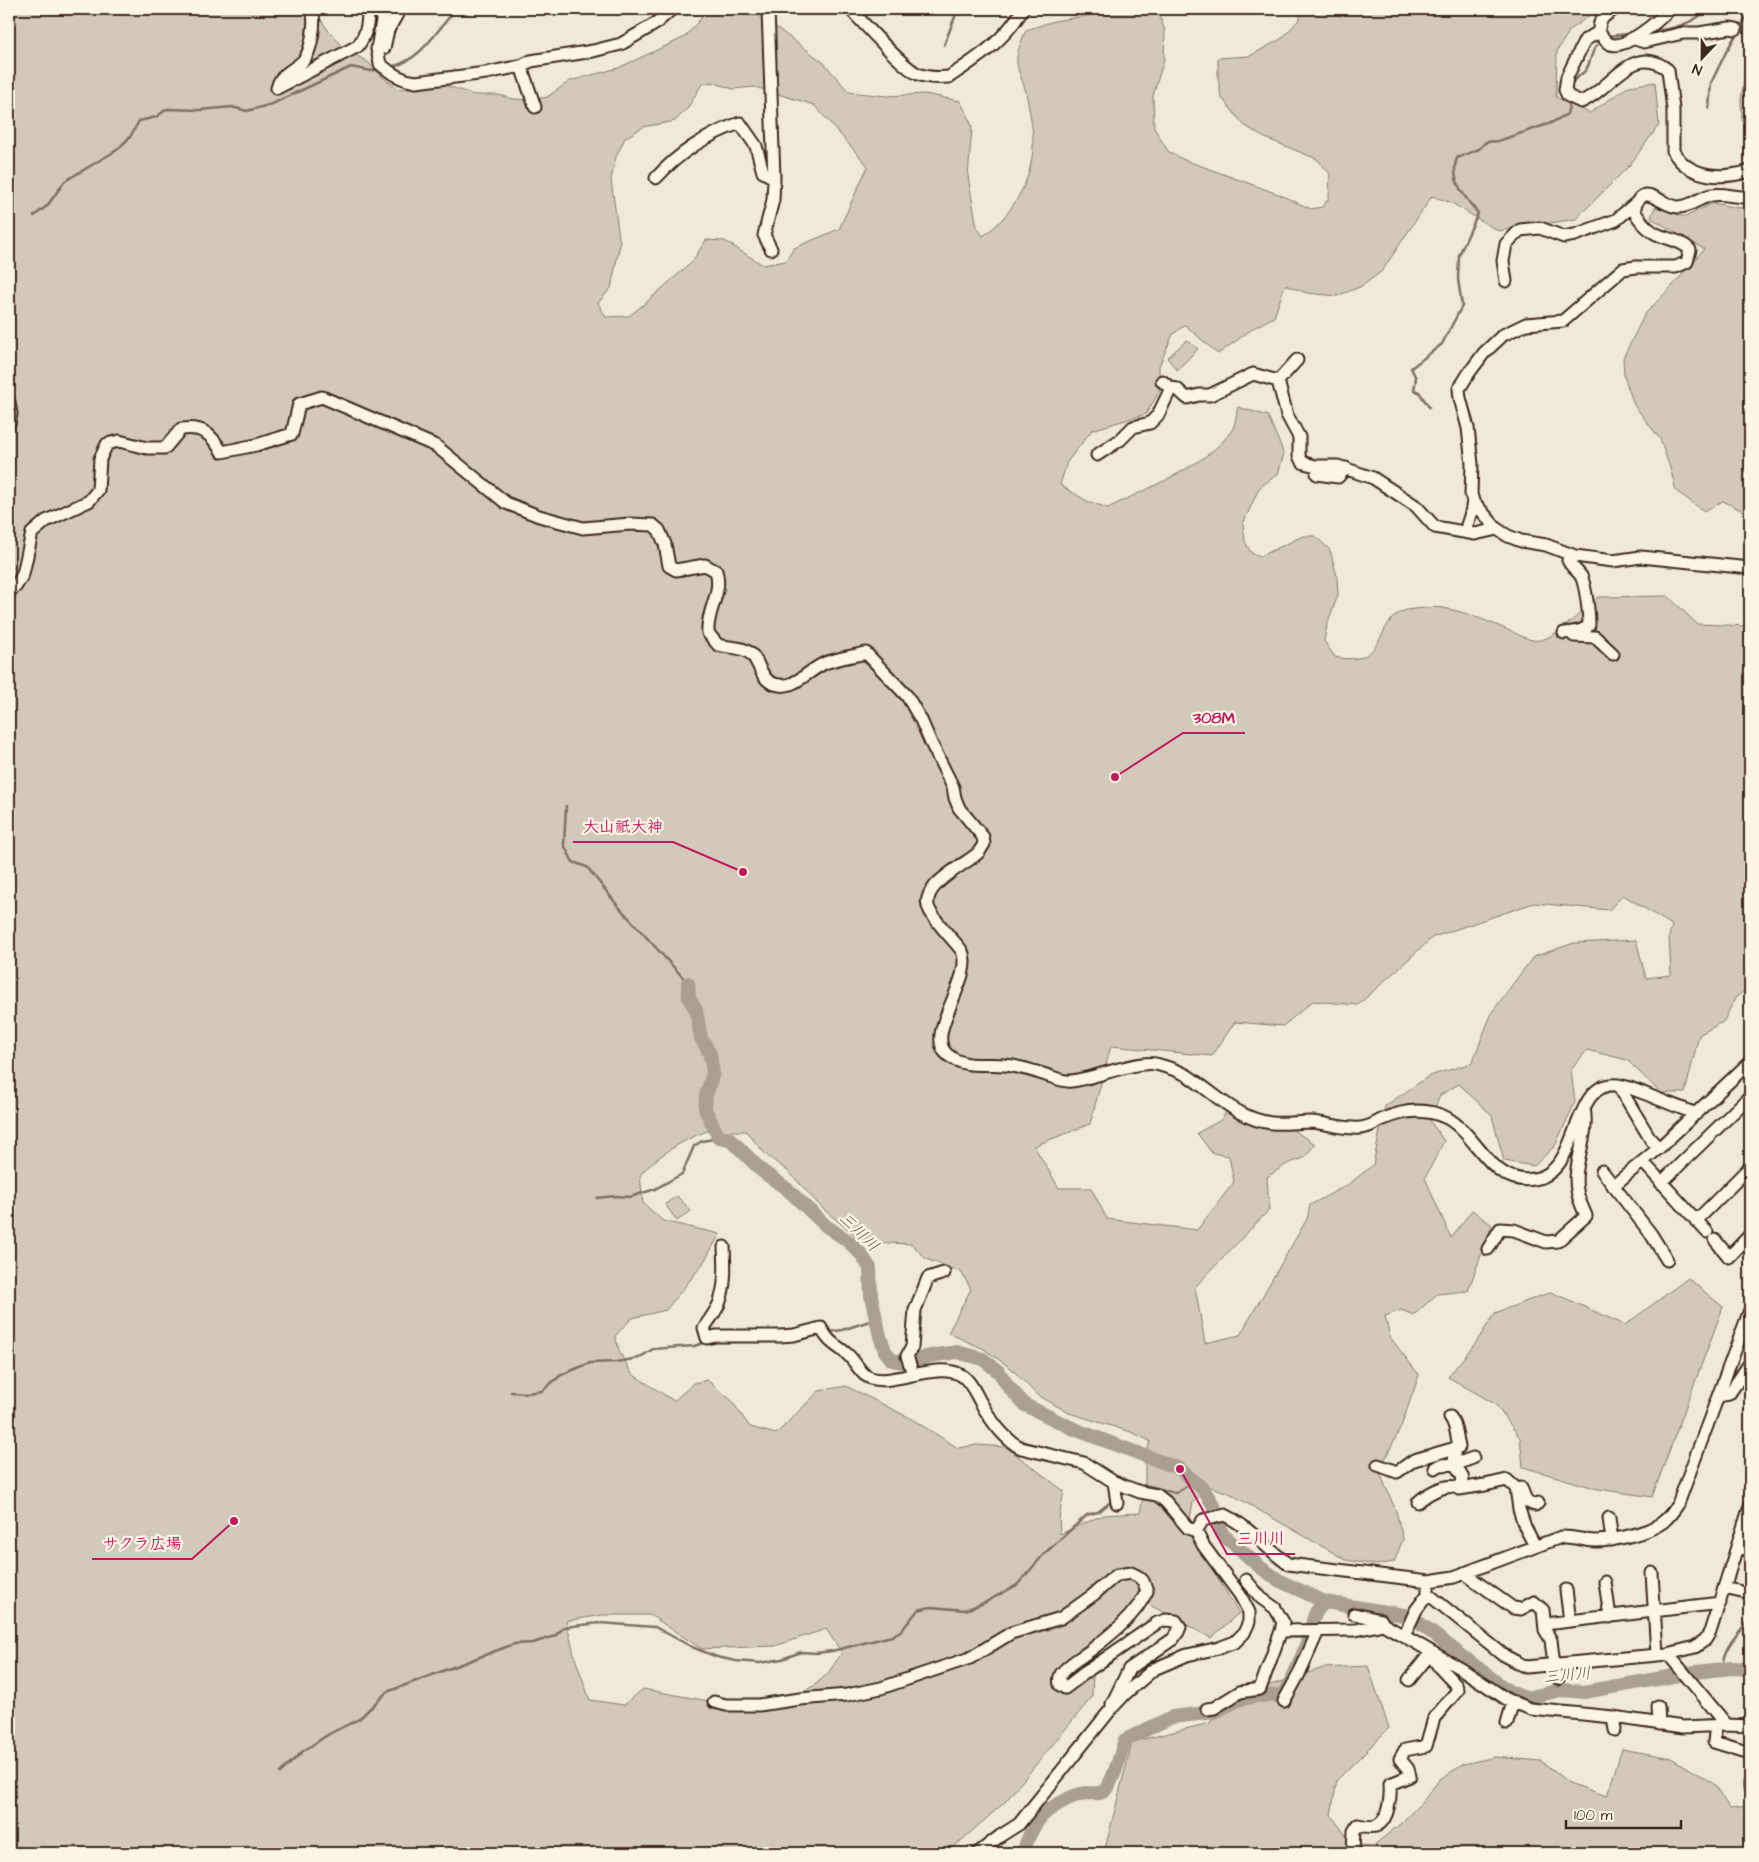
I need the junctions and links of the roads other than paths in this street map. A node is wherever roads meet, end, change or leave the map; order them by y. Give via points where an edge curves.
1 (312, 9) edge
2 (368, 9) edge
3 (384, 9) edge
4 (400, 9) edge
5 (672, 9) edge
6 (768, 9) edge
7 (850, 9) edge
8 (1023, 9) edge
9 (1615, 9) edge
10 (1670, 9) edge
11 (1736, 30) dead end
12 (1599, 32) junction
13 (1632, 38) junction
14 (380, 64) junction
15 (521, 66) junction
16 (535, 107) dead end
17 (1750, 171) edge
18 (656, 178) dead end
19 (774, 178) junction
20 (1750, 198) edge
21 (1636, 203) junction
22 (771, 249) dead end
23 (1506, 280) dead end
24 (1297, 360) dead end
25 (1278, 381) junction
26 (9, 402) edge
27 (9, 424) edge
28 (1097, 455) dead end
29 (1346, 468) junction
30 (1317, 474) dead end
31 (1473, 501) junction
32 (1467, 525) dead end
33 (1497, 528) junction
34 (1571, 555) junction
35 (1750, 568) edge
36 (9, 592) edge
37 (1613, 654) dead end
38 (1750, 1062) edge
39 (1618, 1085) junction
40 (1750, 1096) edge
41 (1584, 1107) junction
42 (1696, 1114) junction
43 (1659, 1148) junction
44 (1643, 1162) junction
45 (1750, 1167) edge
46 (1602, 1171) dead end
47 (1661, 1183) junction
48 (1613, 1186) junction
49 (1696, 1221) junction
50 (1750, 1235) edge
51 (724, 1247) dead end
52 (1488, 1249) dead end
53 (1667, 1260) dead end
54 (944, 1273) dead end
55 (1750, 1310) edge
56 (1750, 1363) edge
57 (912, 1372) junction
58 (1718, 1396) junction
59 (1450, 1417) dead end
60 (1454, 1448) junction
61 (1473, 1458) dead end
62 (1456, 1464) junction
63 (1378, 1465) dead end
64 (1435, 1468) dead end
65 (1507, 1480) junction
66 (1460, 1489) junction
67 (1418, 1502) dead end
68 (1538, 1503) dead end
69 (1750, 1506) edge
70 (1609, 1518) dead end
71 (1196, 1531) junction
72 (1612, 1540) junction
73 (1535, 1546) junction
74 (1738, 1547) junction
75 (1750, 1551) edge
76 (1464, 1573) junction
77 (1652, 1573) dead end
78 (1246, 1580) dead end
79 (1429, 1581) junction
80 (1605, 1582) dead end
81 (1724, 1588) junction
82 (1566, 1590) dead end
83 (1428, 1594) junction
84 (1750, 1594) edge
85 (1720, 1603) junction
86 (1655, 1612) junction
87 (1354, 1614) dead end
88 (1610, 1617) junction
89 (1570, 1621) junction
90 (1384, 1624) junction
91 (1545, 1624) junction
92 (1281, 1631) junction
93 (1316, 1631) junction
94 (1406, 1632) junction
95 (1428, 1651) junction
96 (1662, 1654) junction
97 (1553, 1665) junction
98 (1558, 1679) dead end
99 (1410, 1680) dead end
100 (1284, 1701) dead end
101 (714, 1702) dead end
102 (1514, 1702) junction
103 (1658, 1706) dead end
104 (1112, 1708) junction
105 (1207, 1708) dead end
106 (1613, 1717) junction
107 (1507, 1723) dead end
108 (1659, 1724) junction
109 (1722, 1725) junction
110 (1750, 1726) edge
111 (1615, 1730) dead end
112 (1750, 1753) edge
113 (1750, 1783) edge
114 (1750, 1787) edge
115 (1353, 1851) dead end
116 (978, 1853) edge

1 - 2 street via 315,17 308,54 280,79 278,88 358,46 365,36
3 - 14 street via 377,49
4 - 14 street via 388,30
5 - 15 street via 655,24 622,44 531,61
6 - 19 street
7 - 8 street via 916,73 939,78 949,76 999,42
9 - 12 street via 1602,17
10 - 13 street
11 - 13 street via 1683,32 1644,42
12 - 13 street via 1612,45
12 - 17 street via 1585,40 1567,77 1565,90 1571,98 1581,102 1590,98 1621,70 1638,62 1644,60 1660,64 1668,70 1676,157 1704,175 1734,176
14 - 15 street via 396,76 416,82
15 - 16 street
18 - 19 street via 670,163 697,144 740,123 756,146 763,172
19 - 22 street via 773,200 764,235
20 - 21 street via 1715,195 1678,208 1649,195
21 - 23 street via 1616,220 1575,235 1564,237 1540,228 1520,230 1506,244 1503,261
21 - 31 street via 1634,211 1652,232 1685,244 1690,250 1687,262 1676,267 1623,269 1564,321 1526,324 1503,335 1484,353 1459,389 1468,428
24 - 25 street
25 - 28 street via 1253,374 1210,395 1187,398 1166,384 1158,415 1150,423 1133,427
25 - 29 street via 1287,415 1299,437 1304,464
26 - 27 street
29 - 30 street via 1338,477
29 - 33 street via 1380,482 1416,506 1435,527 1475,534
31 - 32 street
31 - 33 street
33 - 34 street via 1514,539 1546,545
34 - 35 street via 1614,561 1641,557
34 - 37 street via 1568,560 1581,576 1589,620 1587,627 1568,632 1574,636 1595,637
36 - 41 street via 23,574 32,532 46,521 89,501 98,490 100,459 107,444 119,441 147,448 165,448 181,430 194,428 214,439 222,452 256,445 292,434 299,404 322,397 436,446 506,503 539,516 583,528 652,525 659,530 670,566 676,570 705,565 716,571 719,580 708,632 718,645 752,654 768,681 778,686 789,685 823,664 866,653 907,696 953,786 959,808 983,837 984,844 978,853 931,891 928,901 930,910 965,958 965,968 940,1040 947,1055 966,1064 1006,1065 1068,1082 1144,1064 1173,1068 1248,1117 1264,1122 1369,1127 1401,1112 1418,1110 1446,1118 1472,1139 1502,1174 1523,1180 1543,1177 1554,1171 1564,1156
38 - 42 street
39 - 41 street via 1597,1090
39 - 42 street
39 - 43 street
40 - 47 street
41 - 52 street via 1586,1120 1576,1190 1586,1216 1558,1241 1546,1242 1514,1230 1500,1230
42 - 43 street
43 - 44 street
44 - 47 street
44 - 48 street
45 - 49 street
46 - 48 street
47 - 49 street
48 - 53 street
49 - 50 street via 1729,1257
51 - 57 street via 721,1296 704,1328 707,1338 794,1335 821,1328 828,1340 849,1356 865,1375 886,1379
54 - 57 street via 928,1278 916,1310 912,1347 907,1356
55 - 58 street
56 - 58 street via 1729,1394
57 - 71 street via 960,1374 967,1379 1012,1443 1084,1463 1116,1493 1135,1490 1157,1495 1188,1528
58 - 72 street via 1678,1504 1662,1522
59 - 60 street via 1455,1422 1459,1447
60 - 62 street
60 - 63 street via 1414,1460 1397,1472
61 - 62 street
62 - 64 street via 1440,1464
62 - 66 street via 1464,1478
65 - 66 street
65 - 68 street via 1516,1479 1524,1499 1531,1504
65 - 73 street via 1516,1488 1519,1509
66 - 67 street via 1444,1487
69 - 74 street
70 - 72 street
71 - 79 street via 1203,1520 1225,1515 1239,1522 1288,1564
71 - 104 street via 1246,1604 1249,1622 1244,1634 1235,1642 1187,1655 1154,1669
72 - 73 street via 1593,1541 1572,1536
73 - 76 street
74 - 75 street
74 - 81 street
76 - 79 street
76 - 91 street via 1513,1608 1521,1609 1534,1602 1542,1610
77 - 86 street
78 - 92 street via 1264,1601 1275,1608 1283,1622
79 - 83 street
80 - 88 street
81 - 84 street
81 - 85 street
82 - 89 street
83 - 94 street
83 - 97 street via 1519,1664 1526,1667
85 - 86 street
85 - 96 street via 1705,1640 1695,1648
86 - 88 street
86 - 96 street
87 - 90 street via 1381,1620
88 - 89 street
89 - 91 street
90 - 93 street via 1356,1630
90 - 94 street
91 - 97 street via 1551,1640
92 - 93 street
92 - 105 street via 1260,1689 1240,1692 1214,1708
93 - 100 street via 1295,1683
94 - 95 street
95 - 99 street
95 - 102 street
95 - 115 street via 1458,1690 1434,1718 1426,1746 1405,1750 1401,1755 1410,1776 1390,1784 1390,1802 1381,1822 1374,1826 1358,1825 1354,1831
96 - 97 street
96 - 109 street via 1694,1684
97 - 98 street
101 - 104 street via 726,1706 759,1705 881,1688 970,1658 1011,1633 1061,1618 1109,1580 1132,1573 1139,1577 1147,1591 1138,1608 1117,1629 1070,1665 1059,1681 1066,1688 1157,1623 1176,1621 1180,1627 1172,1639 1129,1669 1112,1701
102 - 106 street via 1531,1709
102 - 107 street
103 - 108 street
104 - 116 street via 1019,1824
106 - 108 street
106 - 111 street
108 - 109 street via 1683,1727
109 - 110 street
109 - 112 street via 1714,1742
113 - 114 street

